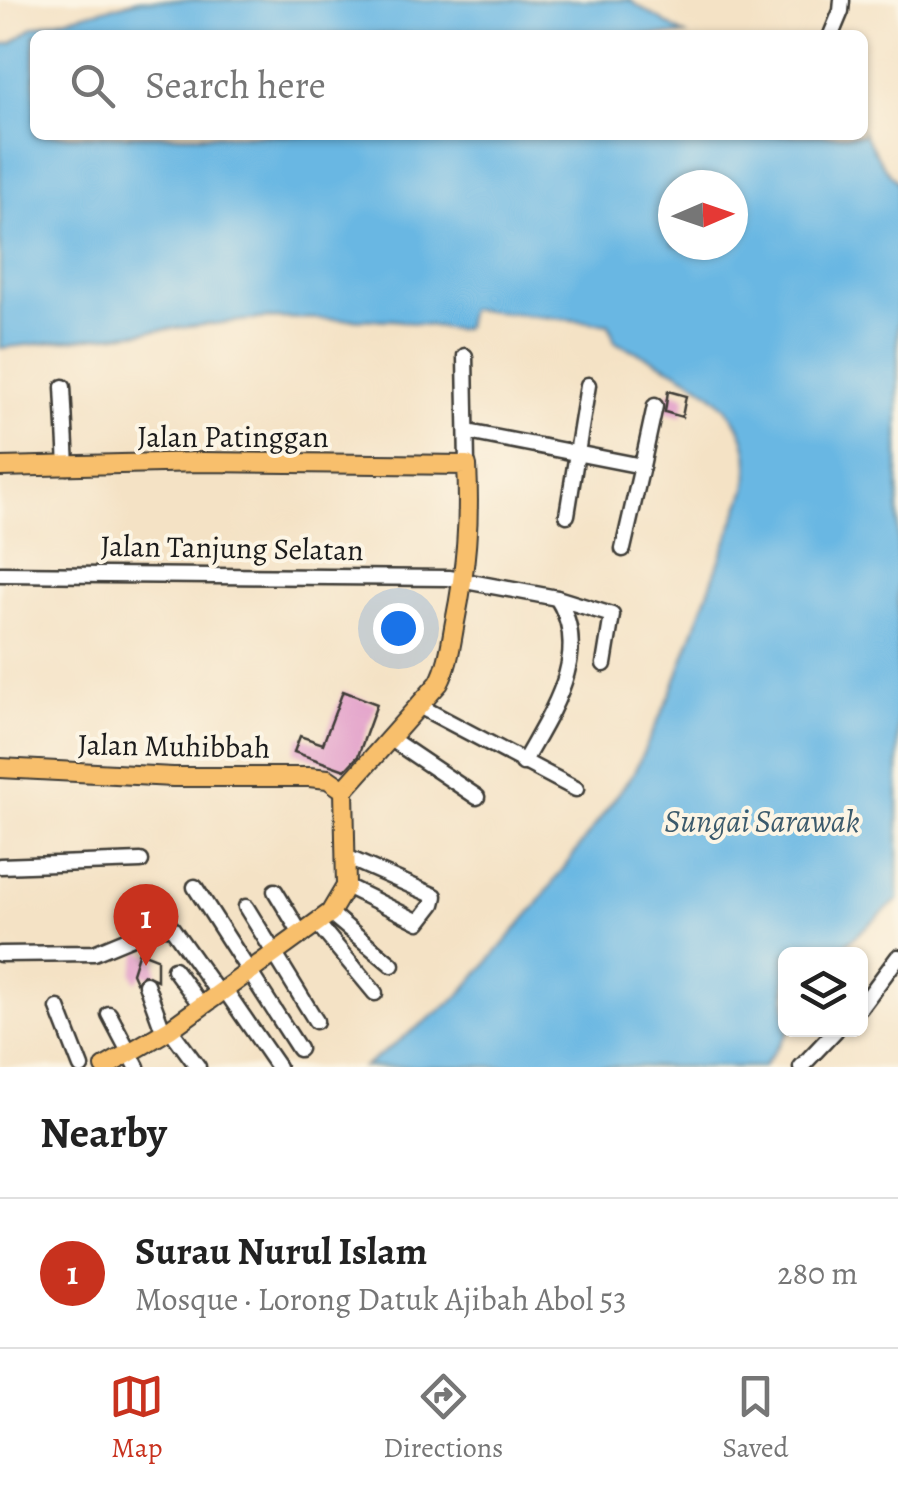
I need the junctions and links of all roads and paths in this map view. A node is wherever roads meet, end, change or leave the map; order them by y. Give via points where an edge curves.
1 (842, 0) edge
2 (833, 30) edge
3 (465, 356) dead end
4 (588, 385) dead end
5 (63, 387) dead end
6 (655, 406) dead end
7 (468, 432) junction
8 (578, 453) junction
9 (467, 465) junction
10 (642, 466) junction
11 (0, 467) edge
12 (67, 467) junction
13 (567, 515) dead end
14 (624, 549) dead end
15 (0, 574) edge
16 (464, 580) junction
17 (557, 598) junction
18 (604, 664) dead end
19 (419, 706) junction
20 (391, 739) junction
21 (523, 763) junction
22 (0, 768) edge
23 (576, 789) dead end
24 (344, 790) junction
25 (477, 797) dead end
26 (346, 857) junction
27 (141, 861) dead end
28 (0, 866) edge
29 (346, 886) junction
30 (194, 887) dead end
31 (275, 891) dead end
32 (246, 907) dead end
33 (323, 918) junction
34 (300, 934) junction
35 (274, 953) junction
36 (0, 954) edge
37 (898, 957) edge
38 (392, 966) dead end
39 (174, 968) dead end
40 (250, 971) junction
41 (146, 984) dead end
42 (222, 992) junction
43 (375, 994) dead end
44 (868, 997) edge
45 (202, 1007) junction
46 (58, 1008) dead end
47 (109, 1014) dead end
48 (316, 1021) dead end
49 (167, 1031) junction
50 (830, 1037) edge
51 (299, 1049) dead end
52 (119, 1064) edge
53 (81, 1067) edge
54 (198, 1067) edge
55 (278, 1067) edge
56 (802, 1067) edge

1 - 2 street
3 - 7 street
4 - 8 street
5 - 12 street
6 - 10 street
7 - 8 street
7 - 9 street
8 - 10 street
8 - 13 street
9 - 12 main road, Jalan Patinggan
9 - 16 main road
10 - 14 street
11 - 12 main road, Jalan Patinggan
15 - 16 street, Jalan Tanjung Selatan
16 - 17 street, Jalan Tanjung Selatan
16 - 19 main road via 446,669
17 - 18 street, Jalan Tanjung Selatan via 612,615
17 - 21 street via 571,638 569,662 563,691
19 - 20 main road
19 - 21 street
20 - 24 main road
20 - 25 street
21 - 23 street
22 - 24 main road, Jalan Muhibbah via 309,777
24 - 26 main road
26 - 29 main road
26 - 29 street via 435,896 420,922
27 - 28 street
29 - 33 main road
30 - 40 street
31 - 34 street
32 - 35 street
33 - 34 main road
33 - 38 street
33 - 43 street
34 - 35 main road
35 - 40 main road
35 - 48 street
36 - 42 street via 88,954 159,926 172,928
37 - 44 street
39 - 45 street
40 - 42 main road
40 - 51 street
41 - 49 street
42 - 45 main road
42 - 55 street
45 - 49 main road
46 - 53 street
47 - 52 street
49 - 52 main road
49 - 54 street
50 - 56 street

